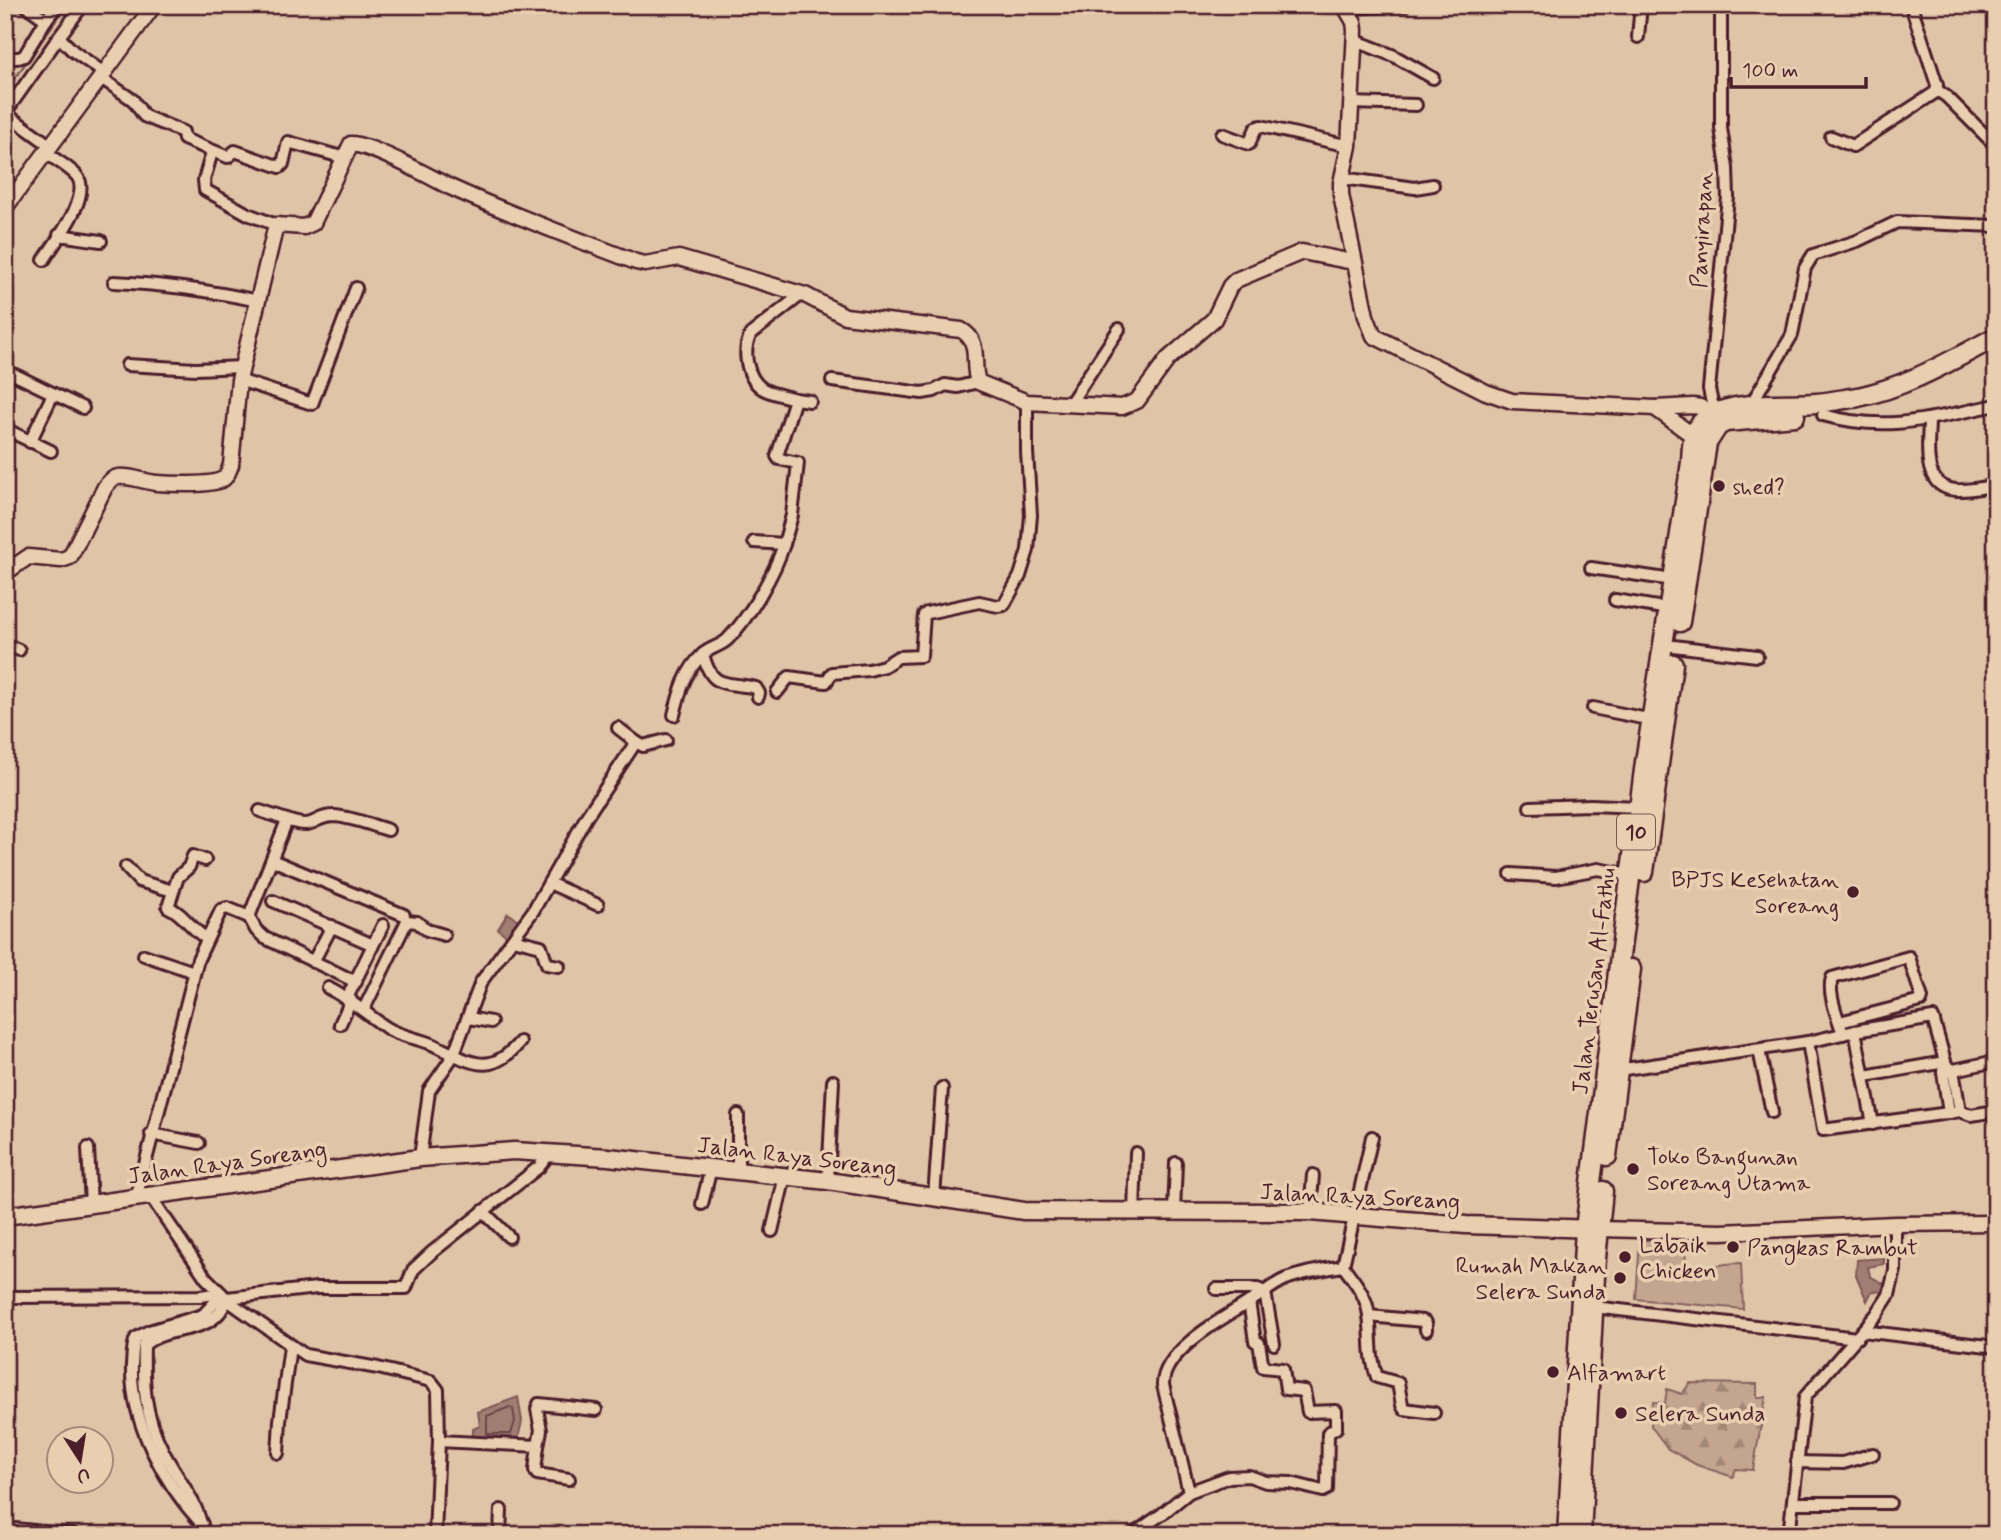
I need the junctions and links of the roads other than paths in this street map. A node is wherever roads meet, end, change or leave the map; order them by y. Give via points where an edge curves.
1 (25, 5) edge
2 (57, 5) edge
3 (83, 5) edge
4 (154, 5) edge
5 (1405, 5) edge
6 (1641, 5) edge
7 (1721, 5) edge
8 (1911, 5) edge
9 (1346, 7) edge
10 (46, 20) junction
11 (59, 37) junction
12 (1638, 37) dead end
13 (1354, 40) junction
14 (5, 53) edge
15 (103, 76) junction
16 (1433, 78) dead end
17 (1937, 90) junction
18 (1351, 103) junction
19 (1416, 105) dead end
20 (1223, 134) dead end
21 (1831, 137) dead end
22 (1349, 146) junction
23 (1996, 146) edge
24 (49, 150) junction
25 (212, 152) junction
26 (345, 158) junction
27 (1342, 178) junction
28 (1433, 185) dead end
29 (5, 208) edge
30 (74, 212) junction
31 (276, 225) junction
32 (1996, 226) edge
33 (59, 235) junction
34 (80, 238) junction
35 (101, 241) dead end
36 (44, 260) dead end
37 (1353, 262) junction
38 (114, 282) dead end
39 (356, 288) dead end
40 (802, 294) junction
41 (259, 301) junction
42 (1119, 329) dead end
43 (1996, 337) edge
44 (1996, 350) edge
45 (127, 365) dead end
46 (5, 370) edge
47 (241, 373) junction
48 (832, 381) dead end
49 (978, 382) junction
50 (53, 394) junction
51 (795, 399) junction
52 (810, 401) dead end
53 (1027, 402) junction
54 (1069, 405) junction
55 (1996, 405) edge
56 (1750, 406) junction
57 (83, 408) dead end
58 (1655, 408) junction
59 (1821, 409) junction
60 (1715, 413) junction
61 (1929, 419) junction
62 (5, 429) edge
63 (1700, 439) junction
64 (30, 442) junction
65 (51, 451) dead end
66 (1996, 486) edge
67 (754, 542) dead end
68 (785, 544) junction
69 (1591, 568) dead end
70 (5, 573) edge
71 (1674, 580) junction
72 (1615, 600) dead end
73 (1669, 609) junction
74 (5, 645) edge
75 (1670, 646) junction
76 (19, 650) dead end
77 (703, 653) junction
78 (1757, 656) dead end
79 (777, 692) dead end
80 (758, 697) dead end
81 (1593, 708) dead end
82 (674, 715) dead end
83 (1652, 720) junction
84 (618, 728) dead end
85 (666, 740) dead end
86 (636, 742) junction
87 (1530, 807) dead end
88 (260, 811) dead end
89 (1642, 818) junction
90 (287, 820) junction
91 (388, 830) dead end
92 (205, 860) dead end
93 (272, 860) junction
94 (126, 867) dead end
95 (1511, 874) dead end
96 (1631, 875) junction
97 (549, 883) junction
98 (173, 891) junction
99 (273, 901) dead end
100 (598, 905) dead end
101 (404, 915) dead end
102 (249, 917) junction
103 (383, 925) dead end
104 (332, 926) junction
105 (444, 935) dead end
106 (206, 938) junction
107 (513, 939) junction
108 (372, 947) junction
109 (144, 955) dead end
110 (313, 962) junction
111 (559, 966) dead end
112 (194, 972) junction
113 (356, 982) junction
114 (328, 988) dead end
115 (349, 999) junction
116 (364, 1009) junction
117 (469, 1018) junction
118 (491, 1022) dead end
119 (1840, 1022) junction
120 (340, 1024) dead end
121 (1849, 1032) junction
122 (520, 1042) dead end
123 (1808, 1042) junction
124 (1759, 1050) junction
125 (453, 1056) junction
126 (1996, 1061) edge
127 (1947, 1067) junction
128 (1618, 1070) junction
129 (1865, 1076) junction
130 (833, 1081) dead end
131 (942, 1088) dead end
132 (1996, 1111) edge
133 (1772, 1112) dead end
134 (1954, 1112) junction
135 (738, 1115) dead end
136 (1873, 1124) junction
137 (1823, 1130) junction
138 (151, 1134) junction
139 (1372, 1137) dead end
140 (199, 1143) dead end
141 (1824, 1143) dead end
142 (88, 1148) dead end
143 (550, 1153) junction
144 (1136, 1153) dead end
145 (420, 1158) junction
146 (1176, 1163) dead end
147 (711, 1168) junction
148 (738, 1171) junction
149 (1313, 1175) dead end
150 (785, 1176) junction
151 (828, 1181) junction
152 (934, 1197) junction
153 (143, 1198) junction
154 (702, 1204) dead end
155 (90, 1205) junction
156 (482, 1211) junction
157 (1174, 1212) junction
158 (1310, 1212) junction
159 (1134, 1213) junction
160 (1354, 1215) junction
161 (5, 1216) edge
162 (1996, 1223) edge
163 (1895, 1224) junction
164 (1592, 1229) junction
165 (772, 1231) dead end
166 (509, 1237) dead end
167 (1343, 1266) junction
168 (1216, 1289) dead end
169 (1265, 1292) junction
170 (224, 1296) junction
171 (5, 1297) edge
172 (1250, 1302) junction
173 (1594, 1307) junction
174 (1369, 1316) junction
175 (1426, 1330) dead end
176 (1859, 1334) junction
177 (1274, 1345) dead end
178 (290, 1346) junction
179 (1996, 1347) edge
180 (596, 1410) dead end
181 (1434, 1413) dead end
182 (439, 1441) junction
183 (538, 1446) junction
184 (278, 1452) dead end
185 (1873, 1454) dead end
186 (1797, 1462) junction
187 (569, 1479) dead end
188 (1189, 1492) junction
189 (1793, 1503) junction
190 (1889, 1503) dead end
191 (501, 1510) dead end
192 (5, 1528) edge
193 (202, 1529) edge
194 (31, 1533) edge
195 (74, 1535) edge
196 (435, 1535) edge
197 (500, 1535) edge
198 (1132, 1535) edge
199 (1567, 1535) edge
200 (1581, 1535) edge
201 (1789, 1535) edge

1 - 10 street
2 - 10 street
3 - 11 street
4 - 15 street
5 - 9 street
6 - 12 street
7 - 60 street, Panyirapan via 1721,128 1727,168 1726,228 1709,389
8 - 17 street
9 - 13 street via 1354,22
10 - 14 street via 24,56 12,58
11 - 15 street
11 - 24 street via 5,113
13 - 16 street
13 - 18 street
15 - 24 street
15 - 25 street via 133,100 144,116 183,132 183,138
17 - 21 street via 1853,146
17 - 23 street
18 - 19 street
18 - 22 street
20 - 22 street via 1249,144 1256,128 1261,127
22 - 27 street
24 - 29 street
24 - 30 street via 78,178 79,202
25 - 26 street via 228,157 235,151 281,167 288,142
25 - 31 street via 205,190
26 - 31 street via 313,223 304,227
26 - 40 street via 351,144 356,144 636,262 679,258
27 - 28 street via 1415,188
27 - 37 street
30 - 33 street
30 - 34 street
31 - 41 street
32 - 56 street via 1897,222 1812,255 1805,268 1792,335
33 - 34 street
33 - 36 street
34 - 35 street
37 - 54 street via 1303,252 1250,273 1230,286 1214,320 1168,359 1134,404
37 - 58 street via 1374,336 1486,392 1512,401
38 - 41 street via 187,287
39 - 47 street via 312,404
40 - 49 street via 845,316 961,330 973,343
40 - 51 street via 751,334 746,348 748,369 757,383
41 - 47 street
42 - 54 street
43 - 59 highway via 1906,382
44 - 59 highway via 1891,400
45 - 47 street
46 - 50 street
47 - 70 street via 231,464 223,479 156,483 116,478 105,487 69,557 61,561 28,557
48 - 49 street via 922,393
49 - 53 street
50 - 57 street
50 - 64 street
51 - 52 street
51 - 68 street via 777,456 798,463
53 - 54 street
53 - 79 street via 1028,550 1004,605 979,602 927,613 921,627 921,656 898,657 869,670 832,673 826,682 789,677
55 - 61 street
56 - 59 highway
56 - 60 highway
58 - 60 street via 1693,406
58 - 63 street
59 - 61 street via 1874,425
59 - 63 highway via 1727,422
60 - 63 highway via 1703,420
61 - 66 street via 1930,475 1954,490
62 - 64 street
63 - 71 highway, Jalan Terusan Al-Fathu / 10 via 1691,462
63 - 75 highway, Jalan Terusan Al-Fathu / 10
64 - 65 street
67 - 68 street
68 - 77 street via 774,572 741,622 725,641
69 - 71 street
71 - 73 highway, Jalan Terusan Al-Fathu / 10
72 - 73 street
73 - 75 highway, Jalan Terusan Al-Fathu / 10
74 - 76 street
75 - 78 street
75 - 83 highway, Jalan Terusan Al-Fathu / 10
75 - 89 highway, Jalan Terusan Al-Fathu / 10
77 - 80 street via 716,679 727,685 754,687
77 - 82 street via 686,674
81 - 83 street
83 - 89 highway, Jalan Terusan Al-Fathu / 10
84 - 86 street
85 - 86 street via 643,746
86 - 97 street
87 - 89 street via 1591,804
88 - 90 street
89 - 96 highway, Jalan Terusan Al-Fathu / 10
89 - 128 highway, Jalan Terusan Al-Fathu / 10
90 - 91 street via 307,826 338,817
90 - 93 street
92 - 98 street via 193,856
93 - 101 street
93 - 102 street
94 - 98 street via 139,881
95 - 96 street via 1556,877 1598,869
96 - 164 highway, Jalan Terusan Al-Fathu / 10
97 - 100 street
97 - 107 street
98 - 106 street via 168,907
99 - 104 street
102 - 106 street via 224,909
102 - 110 street via 265,938
103 - 108 street
104 - 108 street
104 - 110 street
105 - 116 street via 407,921
106 - 112 street
107 - 111 street via 539,945 547,964
107 - 117 street via 481,982
108 - 113 street
109 - 112 street
110 - 113 street
112 - 138 street
113 - 115 street
114 - 115 street
115 - 116 street
115 - 120 street
116 - 125 street via 389,1029
117 - 118 street
117 - 125 street
119 - 119 street via 1832,978 1909,957 1921,1002
119 - 121 street
121 - 123 street
121 - 127 street via 1933,1018
121 - 129 street
122 - 125 street via 509,1056 490,1064
123 - 124 street
123 - 137 street
124 - 128 street
124 - 133 street
125 - 145 street via 429,1091
126 - 127 street
127 - 129 street
127 - 134 street
128 - 164 highway, Jalan Terusan Al-Fathu / 10
129 - 136 street
130 - 151 street
131 - 152 street
132 - 134 street
134 - 136 street
135 - 148 street
136 - 137 street
137 - 141 street
138 - 140 street
138 - 153 street
139 - 160 street
142 - 155 street
143 - 145 main road, Jalan Raya Soreang via 494,1151
143 - 147 main road, Jalan Raya Soreang
143 - 156 street via 539,1167
144 - 159 street
145 - 153 main road, Jalan Raya Soreang
146 - 157 street
147 - 148 main road, Jalan Raya Soreang
147 - 154 street
148 - 150 main road, Jalan Raya Soreang
149 - 158 street
150 - 151 main road, Jalan Raya Soreang
150 - 165 street
151 - 152 main road, Jalan Raya Soreang
152 - 159 main road, Jalan Raya Soreang via 1024,1211
153 - 155 main road, Jalan Raya Soreang
153 - 170 street
155 - 161 main road, Jalan Raya Soreang
156 - 166 street
156 - 170 street via 413,1270 405,1288 317,1288
157 - 158 main road, Jalan Raya Soreang
157 - 159 main road, Jalan Raya Soreang
158 - 160 main road, Jalan Raya Soreang
160 - 164 main road, Jalan Raya Soreang
160 - 167 street
162 - 163 street
163 - 164 street via 1721,1232
163 - 176 street via 1893,1284
164 - 173 highway, Jalan Terusan Al-Fathu / 10
164 - 199 highway, Jalan Terusan Al-Fathu / 10
167 - 169 street via 1286,1279
167 - 174 street via 1365,1300
168 - 169 street
169 - 172 street
169 - 177 street
170 - 171 street
170 - 178 street
170 - 193 street via 225,1306 210,1322 145,1343 140,1402 197,1507
172 - 188 street via 1205,1329 1164,1374
172 - 188 street via 1264,1367 1283,1369 1286,1390 1304,1391 1308,1412 1336,1411 1336,1428 1328,1433 1327,1489 1249,1476 1215,1480
173 - 176 street
173 - 200 highway, Jalan Terusan Al-Fathu / 10
174 - 175 street via 1423,1321
174 - 181 street via 1369,1346 1377,1377 1398,1383 1404,1409
176 - 179 street
176 - 186 street via 1805,1397
178 - 182 street via 309,1357 433,1382 438,1390
178 - 184 street
180 - 183 street via 539,1404
182 - 183 street
182 - 196 street
183 - 187 street via 537,1474
185 - 186 street via 1843,1463
186 - 189 street
188 - 198 street
189 - 190 street
189 - 201 street
191 - 197 street
192 - 194 street
194 - 195 street

